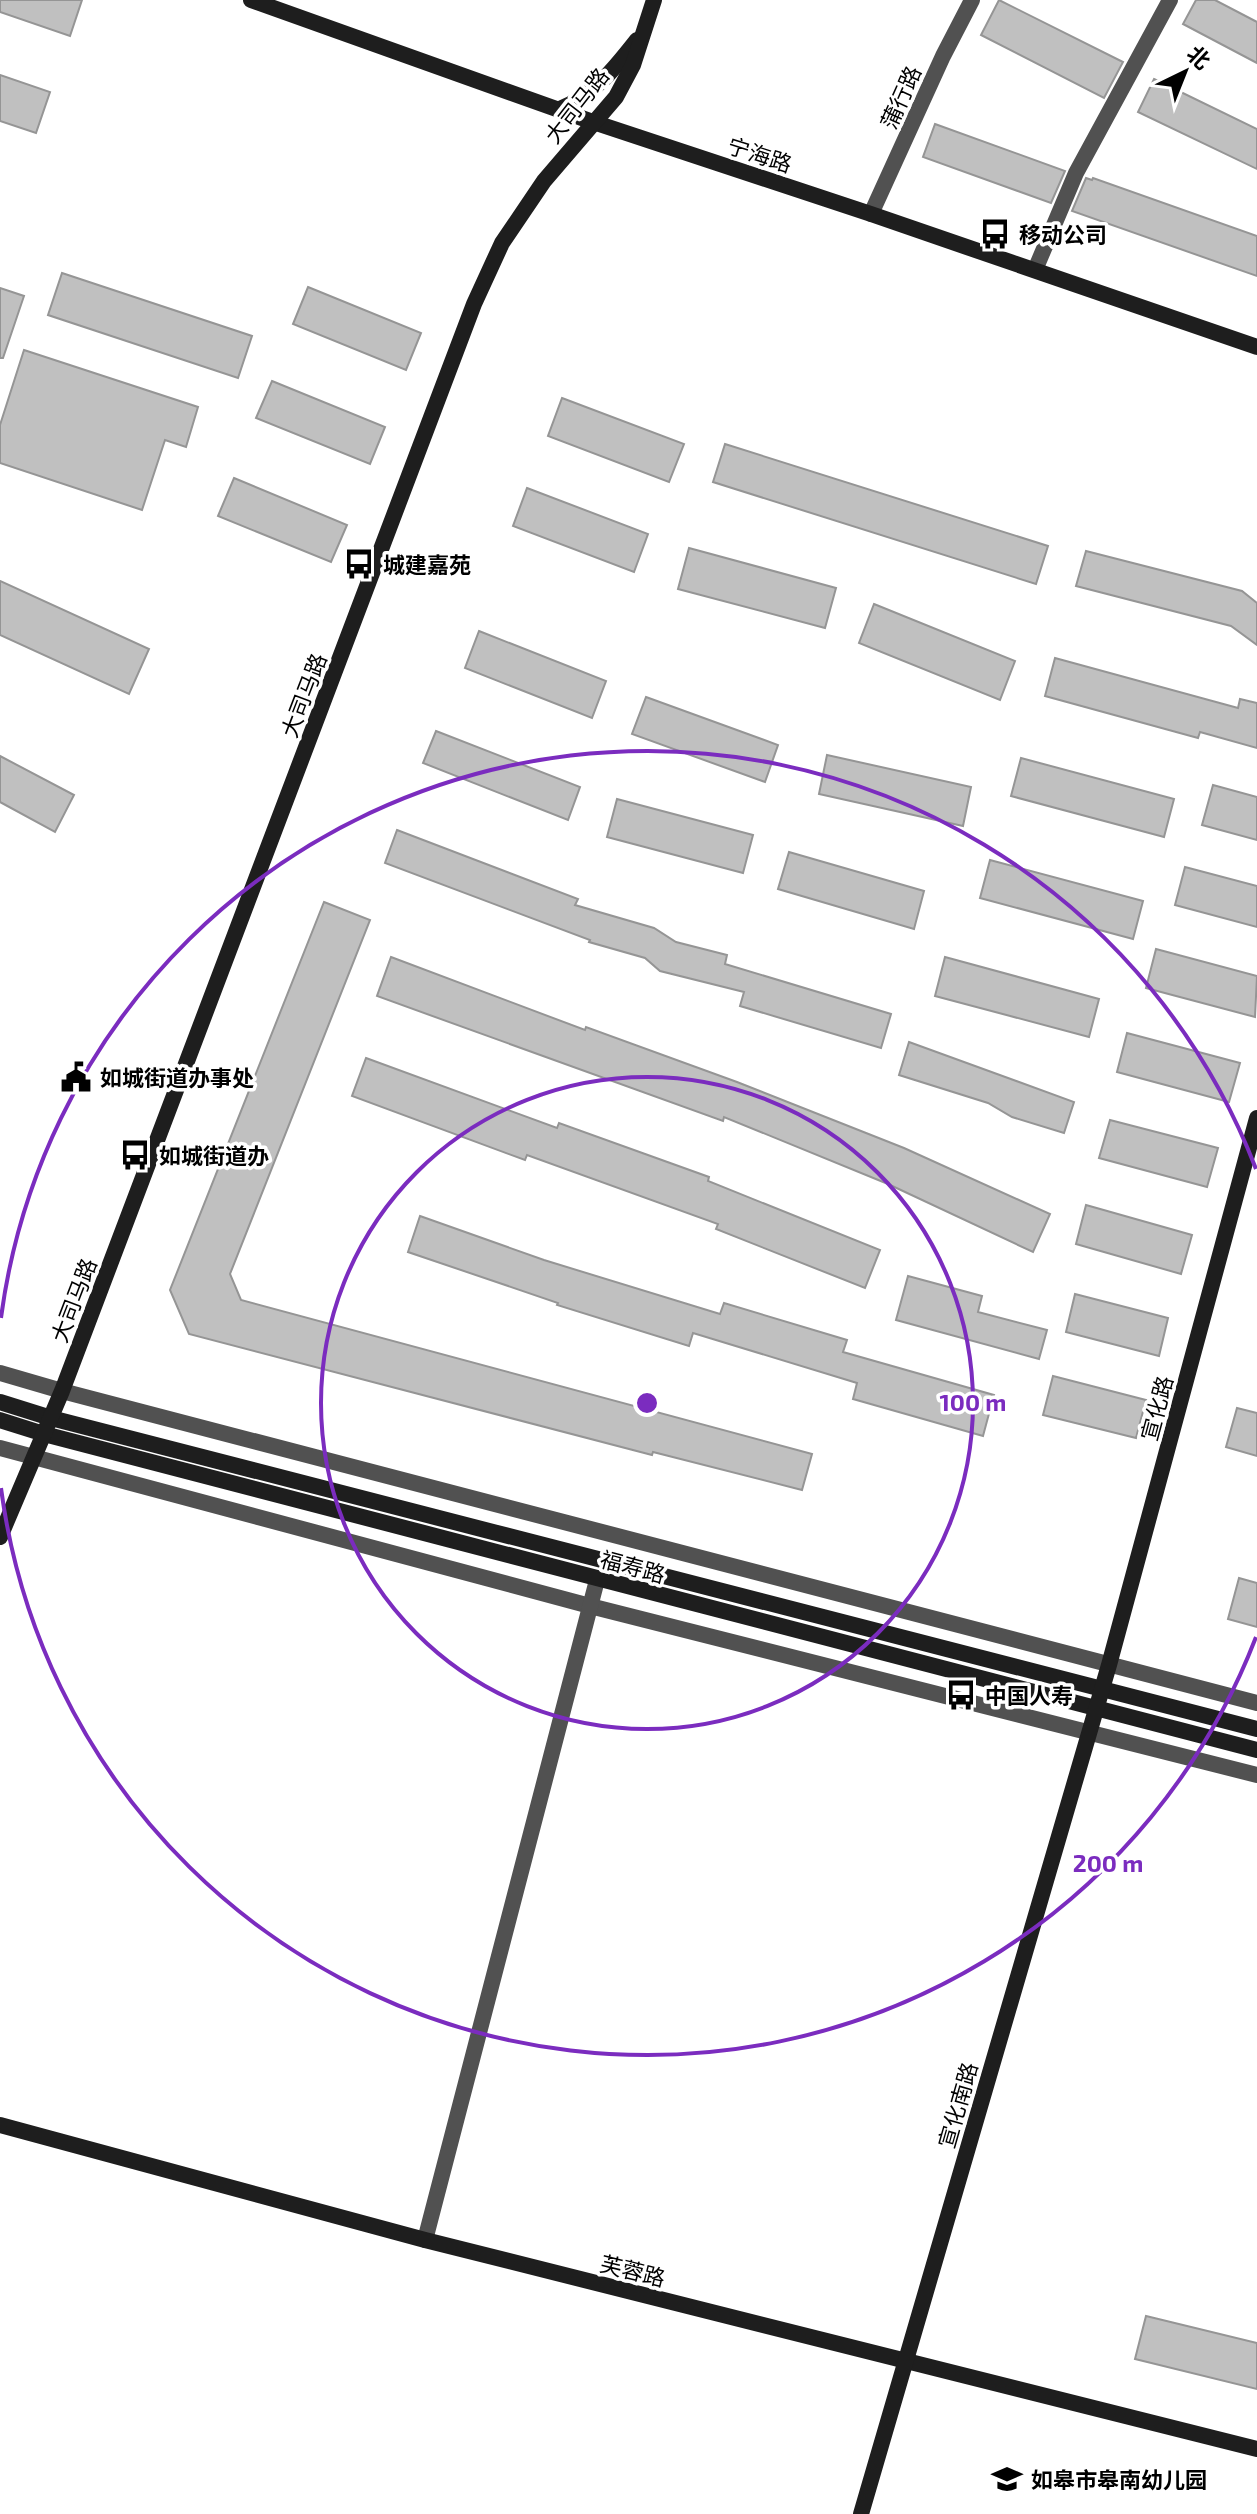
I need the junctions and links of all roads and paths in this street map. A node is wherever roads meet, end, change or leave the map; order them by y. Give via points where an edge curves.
1 (251, 0) edge
2 (654, 0) edge
3 (972, 0) edge
4 (1170, 0) edge
5 (645, 29) junction
6 (560, 109) junction
7 (593, 122) junction
8 (871, 214) junction
9 (1035, 270) junction
10 (1257, 347) edge
11 (1257, 1118) edge
12 (0, 1373) edge
13 (62, 1391) junction
14 (0, 1402) edge
15 (0, 1420) edge
16 (47, 1426) junction
17 (0, 1448) edge
18 (34, 1459) junction
19 (0, 1537) edge
20 (597, 1580) junction
21 (590, 1606) junction
22 (1109, 1665) junction
23 (1101, 1689) junction
24 (1257, 1703) edge
25 (1095, 1709) junction
26 (1257, 1729) edge
27 (1088, 1732) junction
28 (1257, 1750) edge
29 (1257, 1775) edge
30 (0, 2125) edge
31 (425, 2240) junction
32 (905, 2361) junction
33 (1257, 2449) edge
34 (861, 2514) edge

1 - 6 street, 宁海路
2 - 5 street, 大司马路
3 - 8 street, 蒲行路
4 - 9 street via 1076,173
5 - 6 street via 582,100
5 - 7 street, 大司马路 via 616,97
6 - 7 street, 宁海路
7 - 8 street, 宁海路
7 - 13 street, 大司马路 via 502,243 474,304
8 - 9 street, 宁海路
9 - 10 street, 宁海路
11 - 22 street, 宣化路
12 - 13 street
13 - 16 street, 大司马路
13 - 22 street
14 - 16 street, 福寿路
15 - 16 street, 福寿路
16 - 18 street, 大司马路
16 - 20 street, 福寿路
16 - 23 street, 福寿路
17 - 18 street
18 - 19 street, 大司马路
18 - 21 street
20 - 21 street
20 - 25 street, 福寿路
21 - 27 street
21 - 31 street
22 - 23 street, 宣化路
22 - 24 street
23 - 25 street, 宣化路
23 - 26 street, 福寿路
25 - 27 street, 宣化南路
25 - 28 street, 福寿路
27 - 29 street
27 - 32 street, 宣化南路
30 - 31 street, 芙蓉路
31 - 32 street, 芙蓉路
32 - 33 street, 芙蓉路
32 - 34 street, 宣化南路

